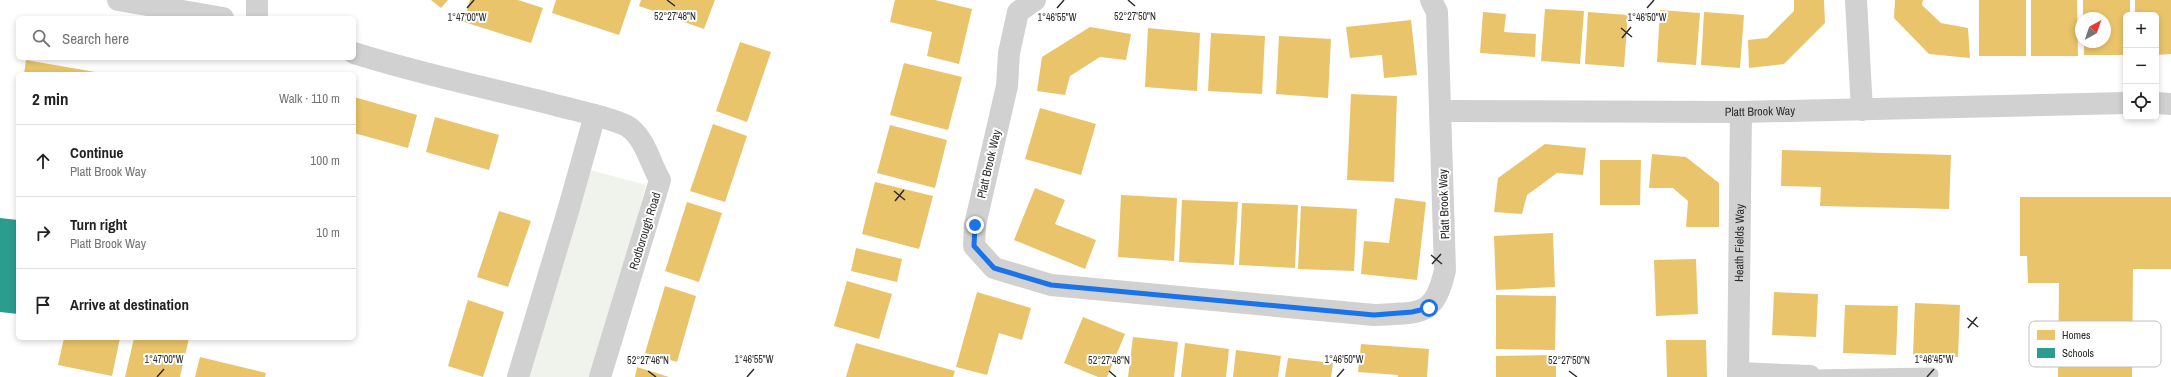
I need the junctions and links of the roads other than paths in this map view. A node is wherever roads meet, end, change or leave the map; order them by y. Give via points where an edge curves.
1 (118, 0) edge
2 (257, 0) edge
3 (1035, 0) edge
4 (1431, 0) edge
5 (1856, 0) edge
6 (211, 16) edge
7 (257, 16) edge
8 (356, 55) edge
9 (2123, 103) edge
10 (2159, 103) edge
11 (2171, 104) edge
12 (1862, 110) junction
13 (1441, 111) junction
14 (1741, 112) junction
15 (594, 115) junction
16 (1932, 374) dead end
17 (1738, 375) edge
18 (1810, 376) edge
19 (518, 377) edge
20 (600, 377) edge

1 - 6 street
2 - 7 street
3 - 13 street, Platt Brook Way via 1018,12 1010,52 1007,86 975,225 974,246 994,268 1051,285 1374,315 1429,308 1440,292 1445,270
4 - 13 street, Platt Brook Way via 1437,12
5 - 12 street
8 - 15 street, Rodborough Road
9 - 12 street, Platt Brook Way
10 - 11 street
12 - 14 street, Platt Brook Way
13 - 14 street, Platt Brook Way
14 - 17 street, Heath Fields Way
15 - 19 street
15 - 20 street, Rodborough Road via 629,128 642,142 660,180
16 - 18 lane
17 - 18 street, Heath Fields Way

